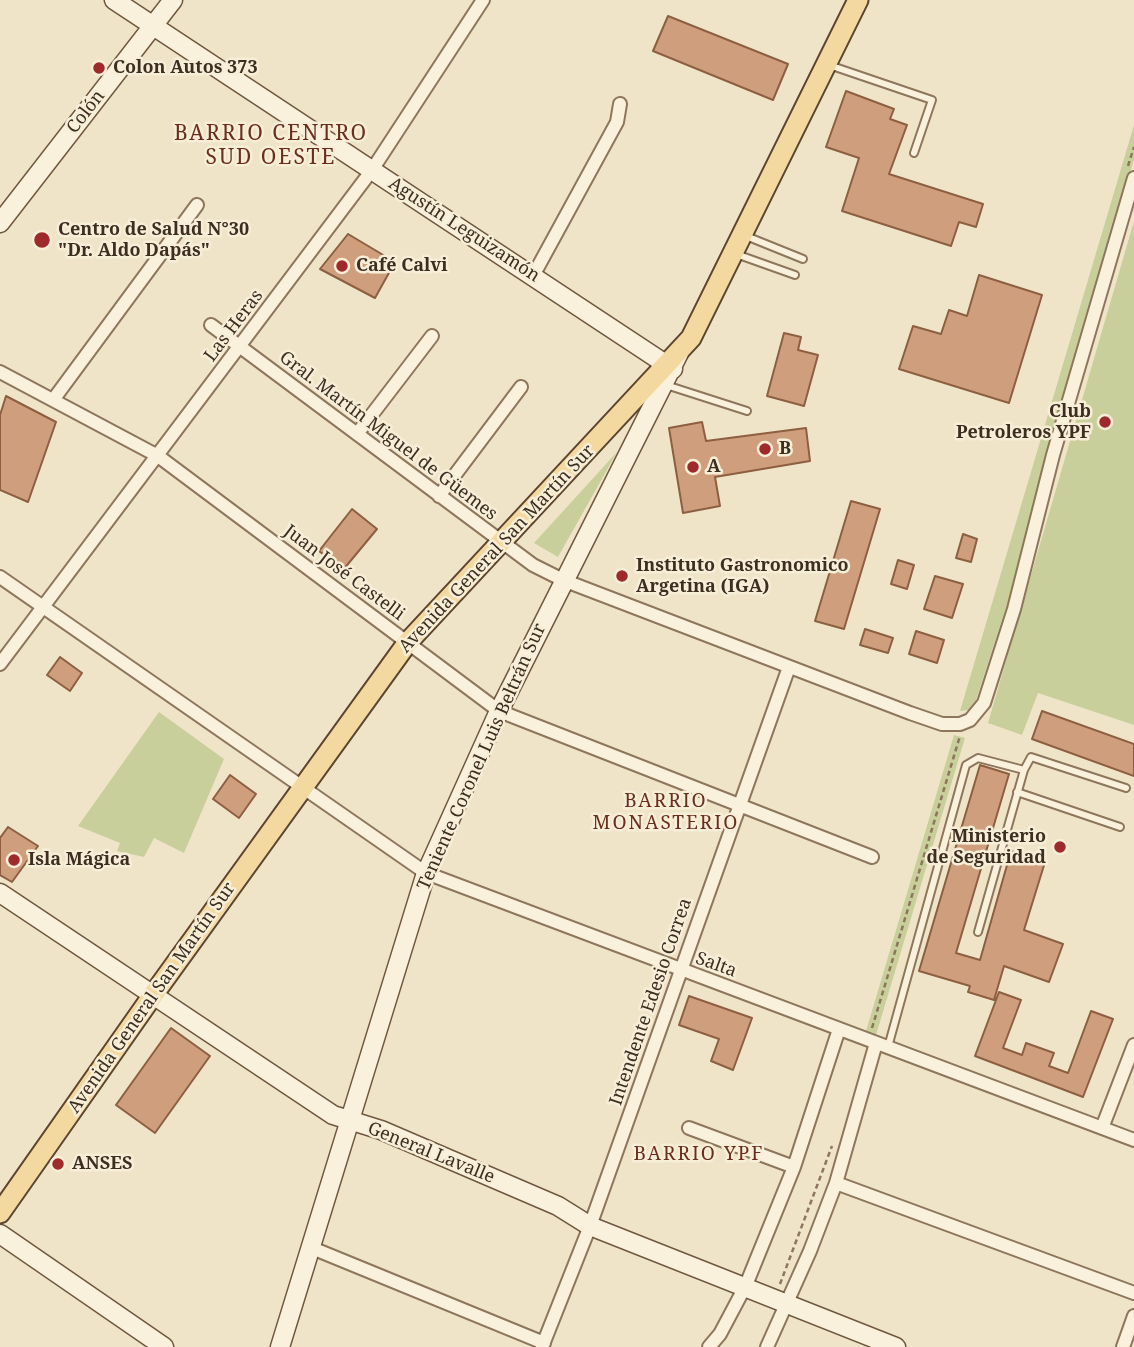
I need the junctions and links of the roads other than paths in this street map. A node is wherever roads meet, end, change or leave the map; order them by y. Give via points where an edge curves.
1 (114, 0) edge
2 (173, 0) edge
3 (483, 0) edge
4 (858, 0) edge
5 (153, 26) junction
6 (827, 64) junction
7 (620, 104) dead end
8 (914, 153) dead end
9 (372, 170) junction
10 (1130, 176) edge
11 (197, 205) dead end
12 (0, 223) edge
13 (743, 235) junction
14 (735, 253) junction
15 (803, 259) dead end
16 (795, 275) dead end
17 (533, 276) junction
18 (211, 324) dead end
19 (432, 336) dead end
20 (240, 346) junction
21 (672, 368) junction
22 (0, 372) edge
23 (521, 387) dead end
24 (53, 400) junction
25 (747, 411) dead end
26 (357, 434) junction
27 (158, 456) junction
28 (439, 496) junction
29 (502, 544) junction
30 (0, 576) edge
31 (563, 580) junction
32 (45, 606) junction
33 (408, 642) junction
34 (0, 664) edge
35 (789, 667) junction
36 (499, 711) junction
37 (1024, 770) junction
38 (303, 788) junction
39 (1126, 788) dead end
40 (1017, 792) junction
41 (738, 806) junction
42 (1120, 827) dead end
43 (872, 857) dead end
44 (426, 873) junction
45 (0, 893) edge
46 (978, 932) dead end
47 (681, 970) junction
48 (153, 995) junction
49 (839, 1029) junction
50 (878, 1044) junction
51 (1134, 1045) edge
52 (349, 1122) junction
53 (689, 1128) dead end
54 (1102, 1128) junction
55 (1134, 1140) edge
56 (794, 1167) junction
57 (836, 1183) junction
58 (0, 1213) edge
59 (590, 1226) junction
60 (0, 1234) edge
61 (312, 1248) junction
62 (746, 1285) junction
63 (1134, 1293) edge
64 (781, 1300) junction
65 (1134, 1316) edge
66 (543, 1345) edge
67 (164, 1347) edge
68 (280, 1347) edge
69 (709, 1347) edge
70 (767, 1347) edge
71 (896, 1347) edge
72 (1123, 1347) edge

1 - 5 street, Agustín Leguizamón
2 - 5 street, Colón
3 - 9 street, Las Heras
4 - 6 main road, Avenida General San Martín Sur
5 - 9 street, Agustín Leguizamón
5 - 12 street, Colón
6 - 8 lane via 932,100
6 - 13 main road, Avenida General San Martín Sur
7 - 17 street via 617,122
9 - 17 street, Agustín Leguizamón
9 - 20 street, Las Heras
10 - 35 street, Gral. Martín Miguel de Güemes via 1014,609 984,703 964,723 942,724
11 - 24 street
13 - 14 main road, Avenida General San Martín Sur
13 - 15 lane
14 - 16 lane
14 - 21 main road, Avenida General San Martín Sur via 701,323
17 - 21 street, Agustín Leguizamón
18 - 20 street, Gral. Martín Miguel de Güemes
19 - 26 street
20 - 26 street, Gral. Martín Miguel de Güemes
20 - 27 street, Las Heras
21 - 25 lane
21 - 29 main road, Avenida General San Martín Sur
21 - 31 street, Teniente Coronel Luis Beltrán Sur
22 - 24 street, Juan José Castelli
23 - 28 street
24 - 27 street, Juan José Castelli
26 - 28 street, Gral. Martín Miguel de Güemes
27 - 32 street, Las Heras
27 - 33 street, Juan José Castelli
28 - 29 street, Gral. Martín Miguel de Güemes
29 - 31 street, Gral. Martín Miguel de Güemes
29 - 33 main road, Avenida General San Martín Sur
30 - 32 street, Salta
31 - 35 street, Gral. Martín Miguel de Güemes
31 - 36 street, Teniente Coronel Luis Beltrán Sur
32 - 34 street, Las Heras
32 - 38 street, Salta
33 - 36 street, Juan José Castelli
33 - 38 main road, Avenida General San Martín Sur
35 - 41 street, Intendente Edesio Correa
36 - 41 street, Juan José Castelli
36 - 44 street, Teniente Coronel Luis Beltrán Sur
37 - 39 lane via 1031,757 1039,758
37 - 40 lane
37 - 50 lane via 978,758 966,765
38 - 44 street, Salta
38 - 48 main road, Avenida General San Martín Sur
40 - 42 lane
40 - 46 lane
41 - 43 street, Juan José Castelli
41 - 47 street, Intendente Edesio Correa
44 - 47 street, Salta
44 - 52 street, Teniente Coronel Luis Beltrán Sur
45 - 48 street, General Lavalle
47 - 49 street, Salta
47 - 59 street, Intendente Edesio Correa
48 - 52 street, General Lavalle
48 - 58 main road, Avenida General San Martín Sur
49 - 50 street, Salta
49 - 56 street
50 - 54 street, Salta
50 - 57 street
51 - 54 street
52 - 59 street, General Lavalle via 419,1146 558,1206
52 - 61 street, Teniente Coronel Luis Beltrán Sur
53 - 56 street
54 - 55 street, Salta
56 - 62 street
57 - 63 street
57 - 64 street
59 - 62 street, General Lavalle
59 - 66 street, Intendente Edesio Correa
60 - 67 street
61 - 66 street
61 - 68 street, Teniente Coronel Luis Beltrán Sur
62 - 64 street, General Lavalle
62 - 69 street
64 - 70 street
64 - 71 street, General Lavalle
65 - 72 street

